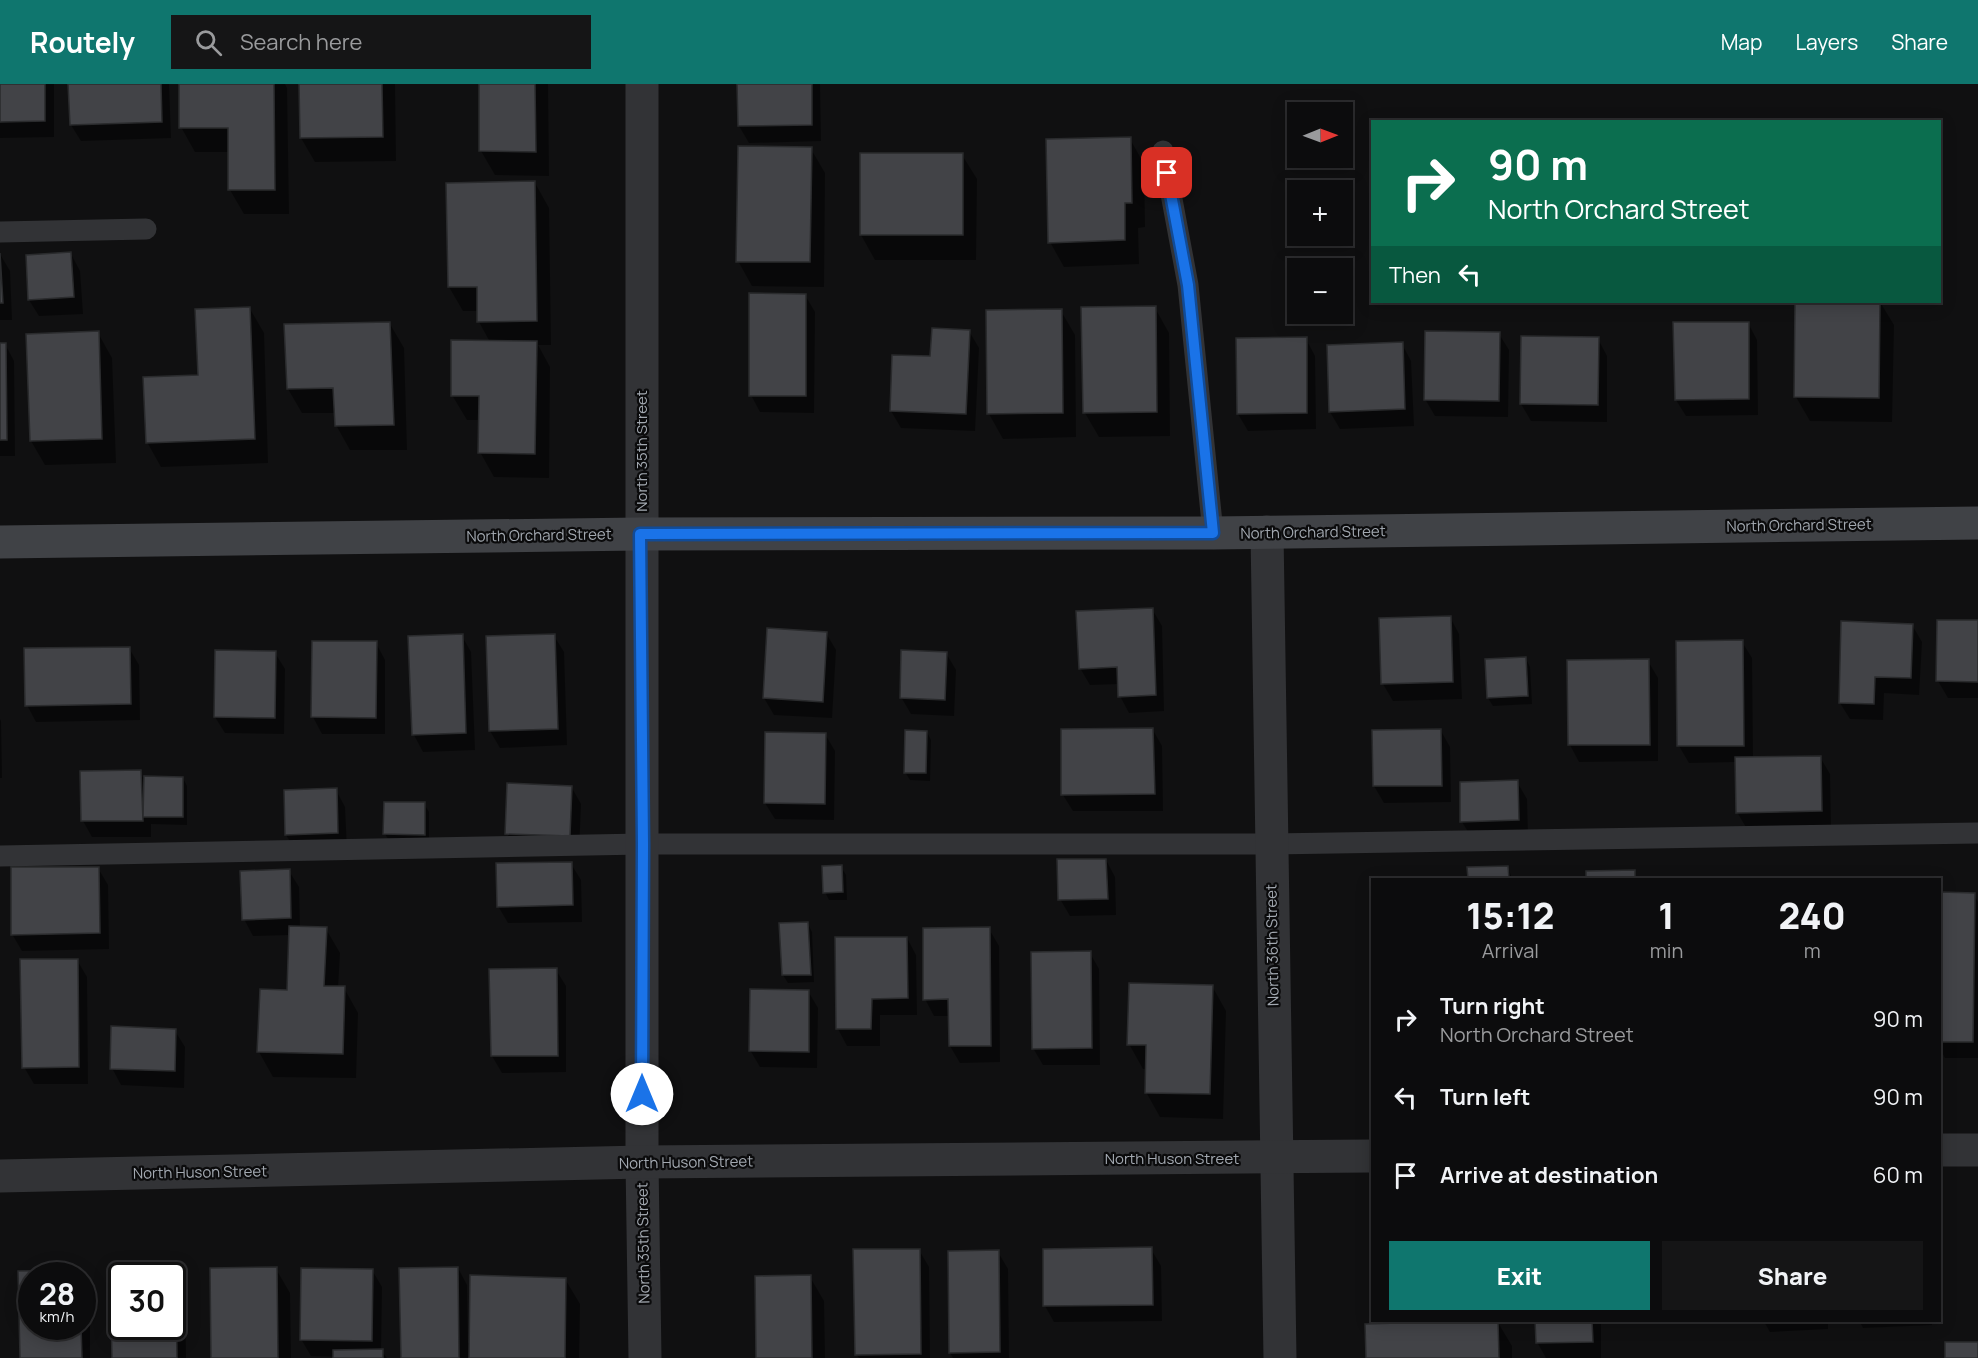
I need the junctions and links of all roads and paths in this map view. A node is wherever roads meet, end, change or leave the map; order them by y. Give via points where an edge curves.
1 (642, 84) edge
2 (1163, 151) dead end
3 (146, 229) dead end
4 (0, 232) edge
5 (1978, 523) edge
6 (1267, 532) junction
7 (1213, 533) junction
8 (640, 534) junction
9 (0, 542) edge
10 (1978, 833) edge
11 (643, 844) junction
12 (1271, 844) junction
13 (0, 856) edge
14 (1941, 1150) edge
15 (1978, 1150) edge
16 (1371, 1156) edge
17 (1276, 1158) junction
18 (642, 1162) junction
19 (0, 1176) edge
20 (645, 1358) edge
21 (1281, 1358) edge

1 - 8 street, North 35th Street
2 - 7 lane via 1188,285
3 - 4 lane
5 - 6 street, North Orchard Street
6 - 7 street, North Orchard Street
6 - 12 street, North 36th Street
7 - 8 street, North Orchard Street
8 - 9 street, North Orchard Street
8 - 11 street, North 35th Street
10 - 12 lane
11 - 12 lane
11 - 13 lane
11 - 18 street, North 35th Street
12 - 17 street, North 36th Street
14 - 15 street
16 - 17 street, North Huson Street
17 - 18 street, North Huson Street
17 - 21 street, North 36th Street
18 - 19 street, North Huson Street
18 - 20 street, North 35th Street

